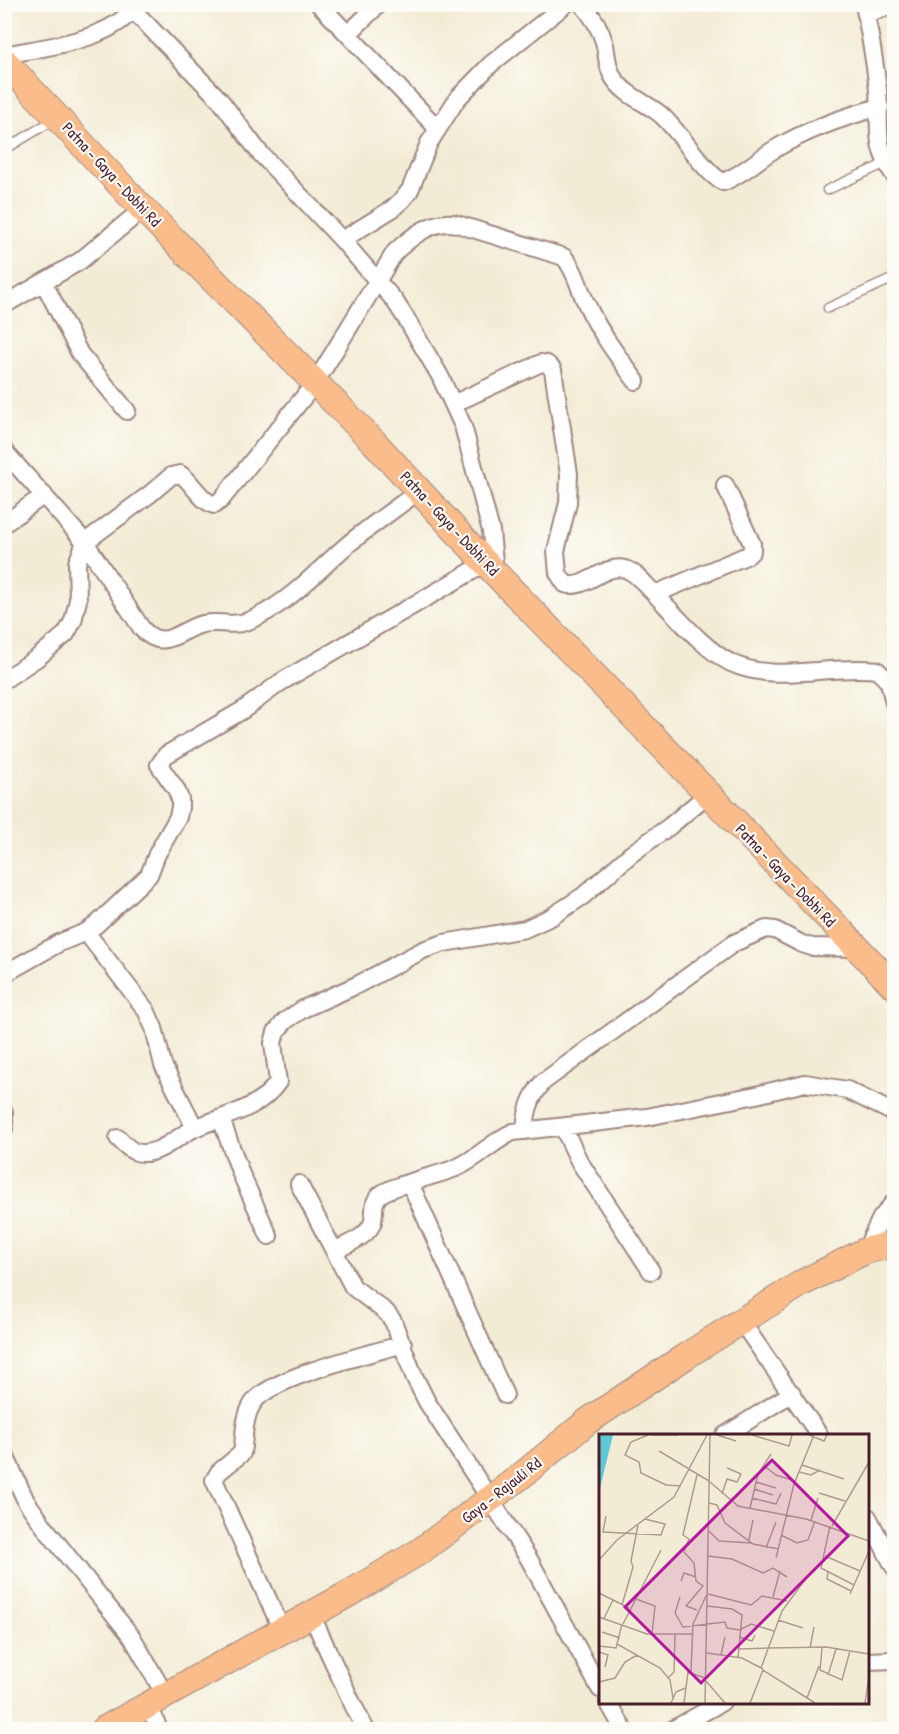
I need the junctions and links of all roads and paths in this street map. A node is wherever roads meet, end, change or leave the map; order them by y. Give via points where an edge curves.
1 (319, 4) edge
2 (379, 4) edge
3 (566, 4) edge
4 (582, 4) edge
5 (894, 5) edge
6 (135, 7) edge
7 (865, 9) edge
8 (348, 34) junction
9 (4, 55) edge
10 (4, 61) edge
11 (880, 107) junction
12 (58, 117) junction
13 (437, 128) junction
14 (4, 150) edge
15 (890, 169) edge
16 (827, 190) dead end
17 (143, 208) junction
18 (342, 240) junction
19 (894, 279) edge
20 (376, 280) junction
21 (44, 283) junction
22 (4, 305) edge
23 (828, 308) dead end
24 (636, 381) dead end
25 (315, 383) junction
26 (453, 404) junction
27 (127, 411) dead end
28 (4, 450) edge
29 (725, 485) dead end
30 (420, 490) junction
31 (44, 495) junction
32 (4, 524) edge
33 (85, 542) junction
34 (490, 568) junction
35 (655, 594) junction
36 (4, 680) edge
37 (894, 703) edge
38 (708, 794) junction
39 (86, 932) junction
40 (856, 948) junction
41 (4, 974) edge
42 (894, 986) edge
43 (4, 1112) edge
44 (894, 1113) edge
45 (221, 1119) junction
46 (563, 1126) junction
47 (195, 1128) junction
48 (4, 1129) edge
49 (525, 1131) junction
50 (118, 1138) dead end
51 (410, 1183) junction
52 (299, 1184) dead end
53 (894, 1202) edge
54 (269, 1236) dead end
55 (894, 1244) edge
56 (334, 1251) junction
57 (865, 1251) junction
58 (651, 1271) dead end
59 (741, 1321) junction
60 (403, 1344) junction
61 (792, 1393) junction
62 (505, 1395) dead end
63 (727, 1434) edge
64 (819, 1434) edge
65 (4, 1453) edge
66 (12, 1491) edge
67 (490, 1499) junction
68 (869, 1521) edge
69 (894, 1567) edge
70 (311, 1614) junction
71 (282, 1630) junction
72 (894, 1660) edge
73 (869, 1661) edge
74 (599, 1687) edge
75 (157, 1700) junction
76 (609, 1704) edge
77 (718, 1704) edge
78 (624, 1729) edge
79 (103, 1730) edge
80 (159, 1730) edge
81 (366, 1730) edge
82 (672, 1730) edge

1 - 8 street
2 - 8 street
3 - 13 street via 491,64 457,99
4 - 11 street via 600,31 613,77 634,98 660,114 712,175 723,182 816,128
5 - 7 street
6 - 9 street via 124,19 91,36
6 - 18 street via 220,100 259,152
7 - 11 street
8 - 13 street
10 - 12 main road, Patna - Gaya - Dobhi Rd
11 - 15 street via 880,146
12 - 14 lane
12 - 17 main road, Patna - Gaya - Dobhi Rd
13 - 18 street via 403,199
15 - 16 lane
17 - 21 street via 101,245
17 - 25 main road, Patna - Gaya - Dobhi Rd
18 - 20 street
19 - 23 lane
20 - 24 street via 408,240 448,222 564,257 597,323
20 - 25 street
20 - 26 street via 407,320
21 - 22 street
21 - 27 street via 80,354
25 - 30 main road, Patna - Gaya - Dobhi Rd
25 - 33 street via 214,505 186,478 180,474 171,476
26 - 34 street via 466,434 491,531
26 - 35 street via 541,363 547,364 555,380 569,474 568,503 556,551 561,579 573,585 609,570 625,569
28 - 31 street
29 - 35 street via 752,551
30 - 33 street via 348,544 288,597 251,620 237,625 201,624 165,640 149,637 142,630
30 - 34 main road, Patna - Gaya - Dobhi Rd
31 - 32 street
31 - 33 street
33 - 36 street via 76,564 78,600 66,634
34 - 38 main road, Patna - Gaya - Dobhi Rd
34 - 39 street via 281,682 243,710 166,755 159,765 180,799 178,817 149,875
35 - 37 street via 708,647 733,664 760,671 877,670 889,682
38 - 40 main road, Patna - Gaya - Dobhi Rd
38 - 45 street via 583,896 551,917 525,929 423,950 285,1021 273,1043 278,1082 256,1103
39 - 41 street
39 - 47 street via 146,1010 163,1065
40 - 42 main road, Patna - Gaya - Dobhi Rd
40 - 49 street via 812,947 766,929 734,944 543,1082 526,1111
43 - 48 street
44 - 46 street via 847,1090 805,1083 647,1117
45 - 47 street
45 - 54 street
46 - 49 street
46 - 58 street via 579,1161
47 - 50 street via 148,1152 136,1152
49 - 51 street via 501,1138 461,1166
51 - 56 street via 380,1195 367,1231
51 - 62 street
52 - 56 street
53 - 57 street via 881,1218
55 - 57 main road, Gaya - Rajauli Rd
56 - 60 street via 352,1287 386,1312
57 - 59 main road, Gaya - Rajauli Rd via 802,1282
59 - 61 street
59 - 67 main road, Gaya - Rajauli Rd via 588,1421
60 - 67 street via 427,1402
60 - 71 street via 293,1377 262,1394 253,1402 246,1420 242,1453 214,1480
61 - 63 street
61 - 64 street
65 - 66 street
66 - 75 street via 132,1637
67 - 70 main road, Gaya - Rajauli Rd via 418,1552
67 - 74 street via 529,1559
68 - 69 street
70 - 71 main road, Gaya - Rajauli Rd
70 - 81 street
71 - 75 main road, Gaya - Rajauli Rd
72 - 73 street
75 - 79 main road, Gaya - Rajauli Rd
75 - 80 street
76 - 78 street
77 - 82 street

